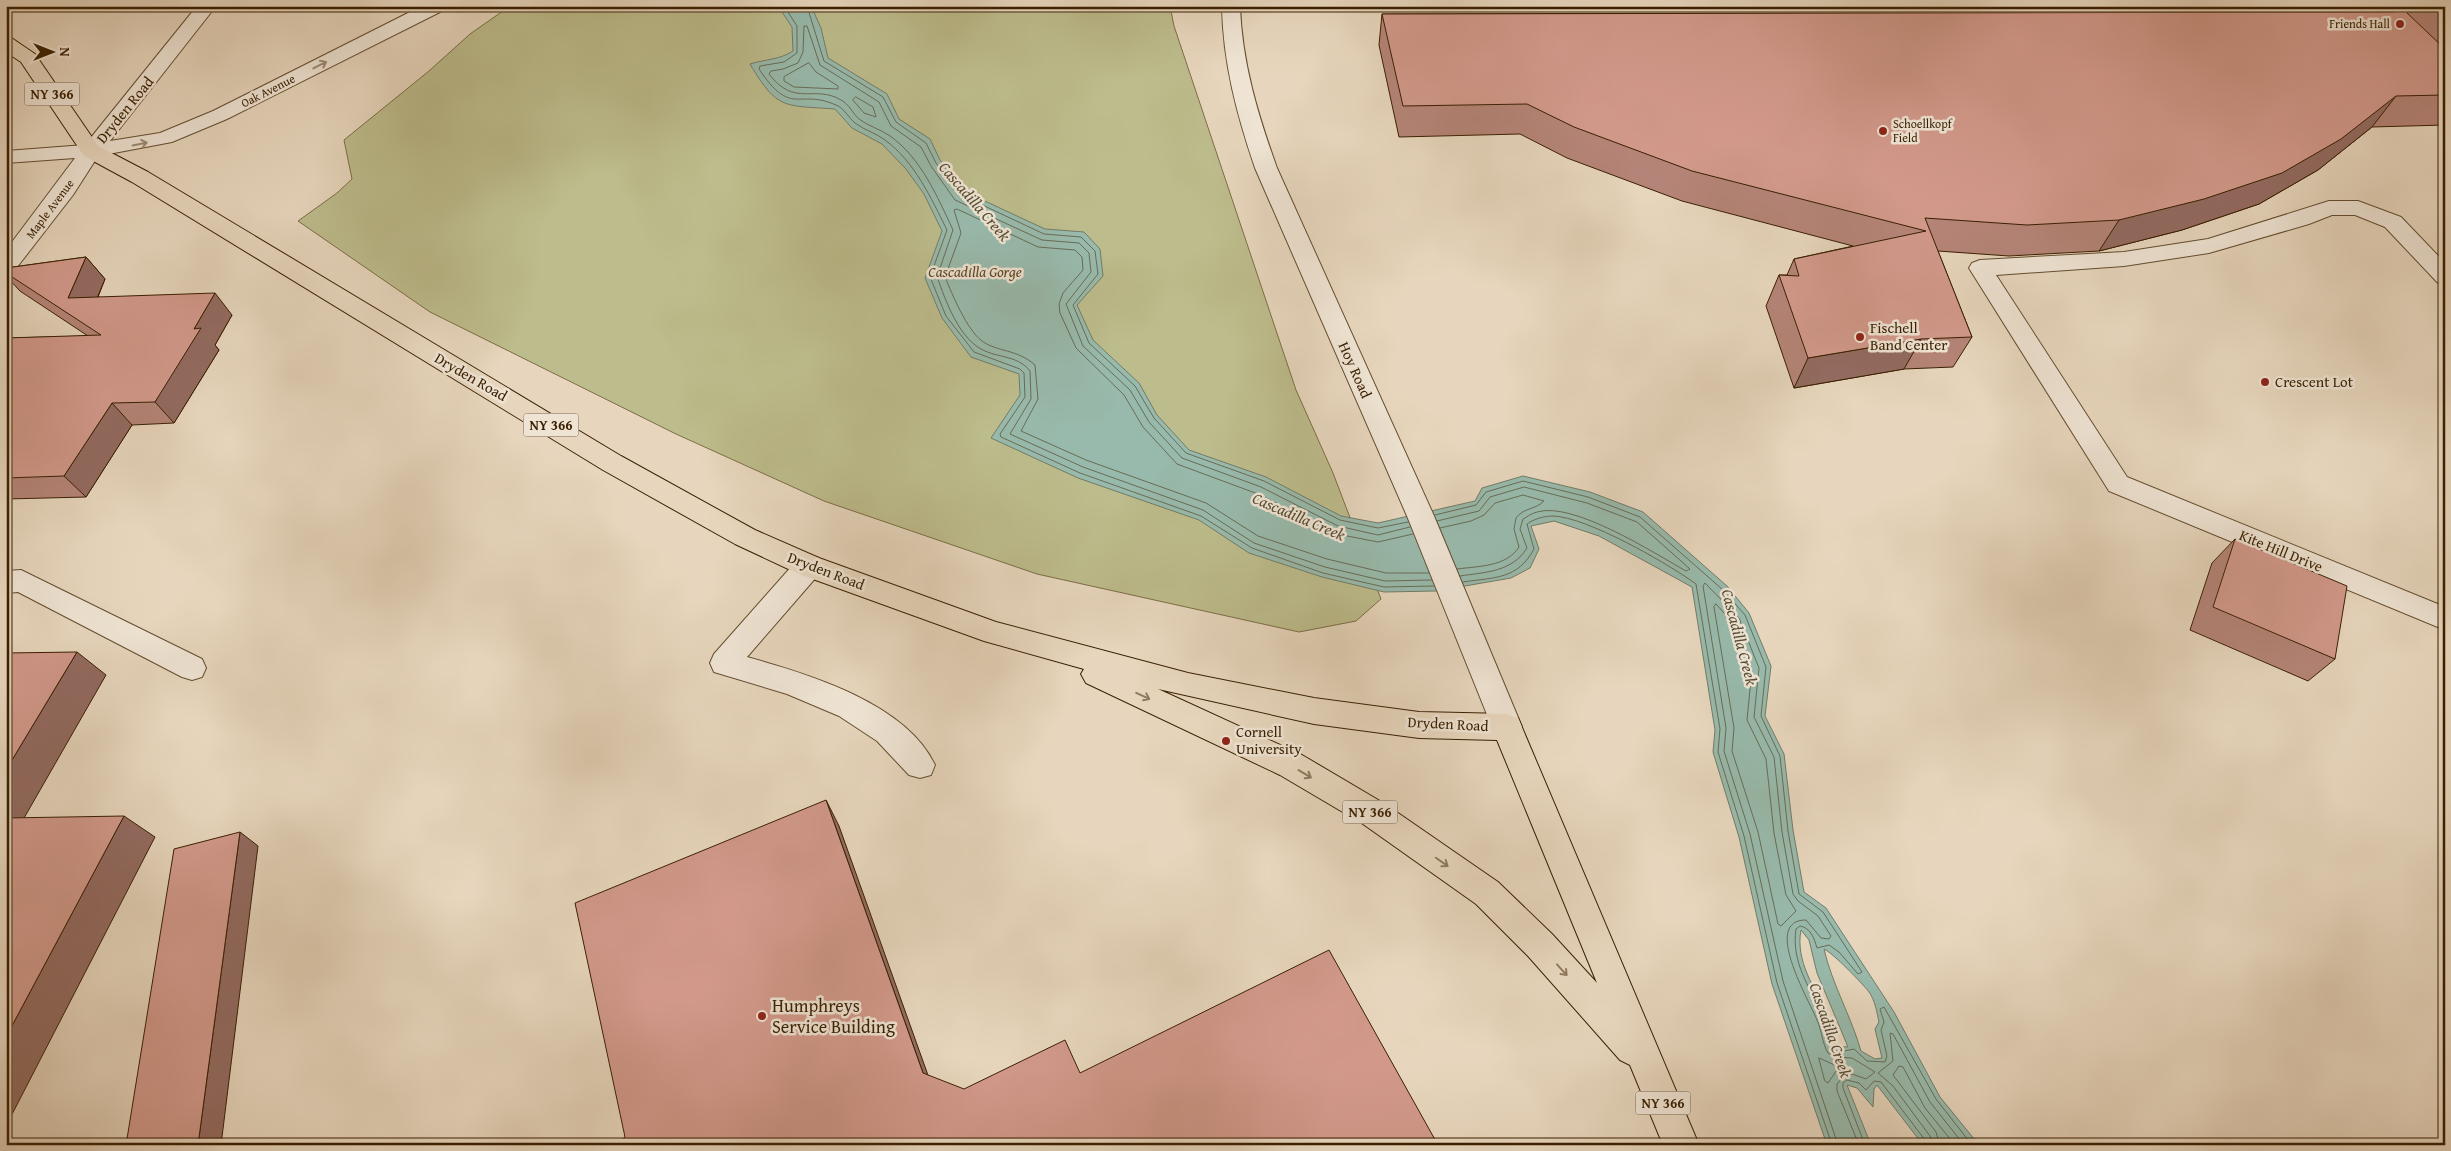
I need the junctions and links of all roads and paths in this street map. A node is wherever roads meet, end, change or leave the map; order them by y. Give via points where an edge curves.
1 (207, 6) edge
2 (437, 6) edge
3 (1231, 6) edge
4 (6, 43) edge
5 (91, 151) junction
6 (6, 157) edge
7 (6, 266) edge
8 (2445, 277) edge
9 (808, 566) junction
10 (11, 589) edge
11 (2445, 619) edge
12 (1035, 646) junction
13 (192, 668) dead end
14 (1507, 727) junction
15 (920, 765) dead end
16 (1645, 1062) junction
17 (1681, 1145) edge

1 - 5 street, Dryden Road
5 -> 2 street, Oak Avenue via 165,138 186,130
3 - 14 street, Hoy Road via 1241,84 1250,124 1266,168 1395,459
4 - 5 main road, NY 366 via 28,58
5 - 6 street, Oak Avenue
5 - 7 street, Maple Avenue
5 - 9 main road, Dryden Road / NY 366 via 140,177 612,463 745,537
8 - 11 street, Kite Hill Drive via 2393,222 2358,208 2329,208 2209,246 2124,259 1980,268 2118,484
9 - 12 main road, Dryden Road / NY 366
9 - 15 street via 724,663 790,681 841,701 890,733
10 - 13 street
12 - 14 main road, Dryden Road / NY 366 via 1314,711 1419,725
12 -> 16 main road, Dryden Road / NY 366 via 1291,765 1374,814 1487,893 1540,946
14 - 16 main road, Dryden Road / NY 366
16 - 17 main road, Dryden Road / NY 366

